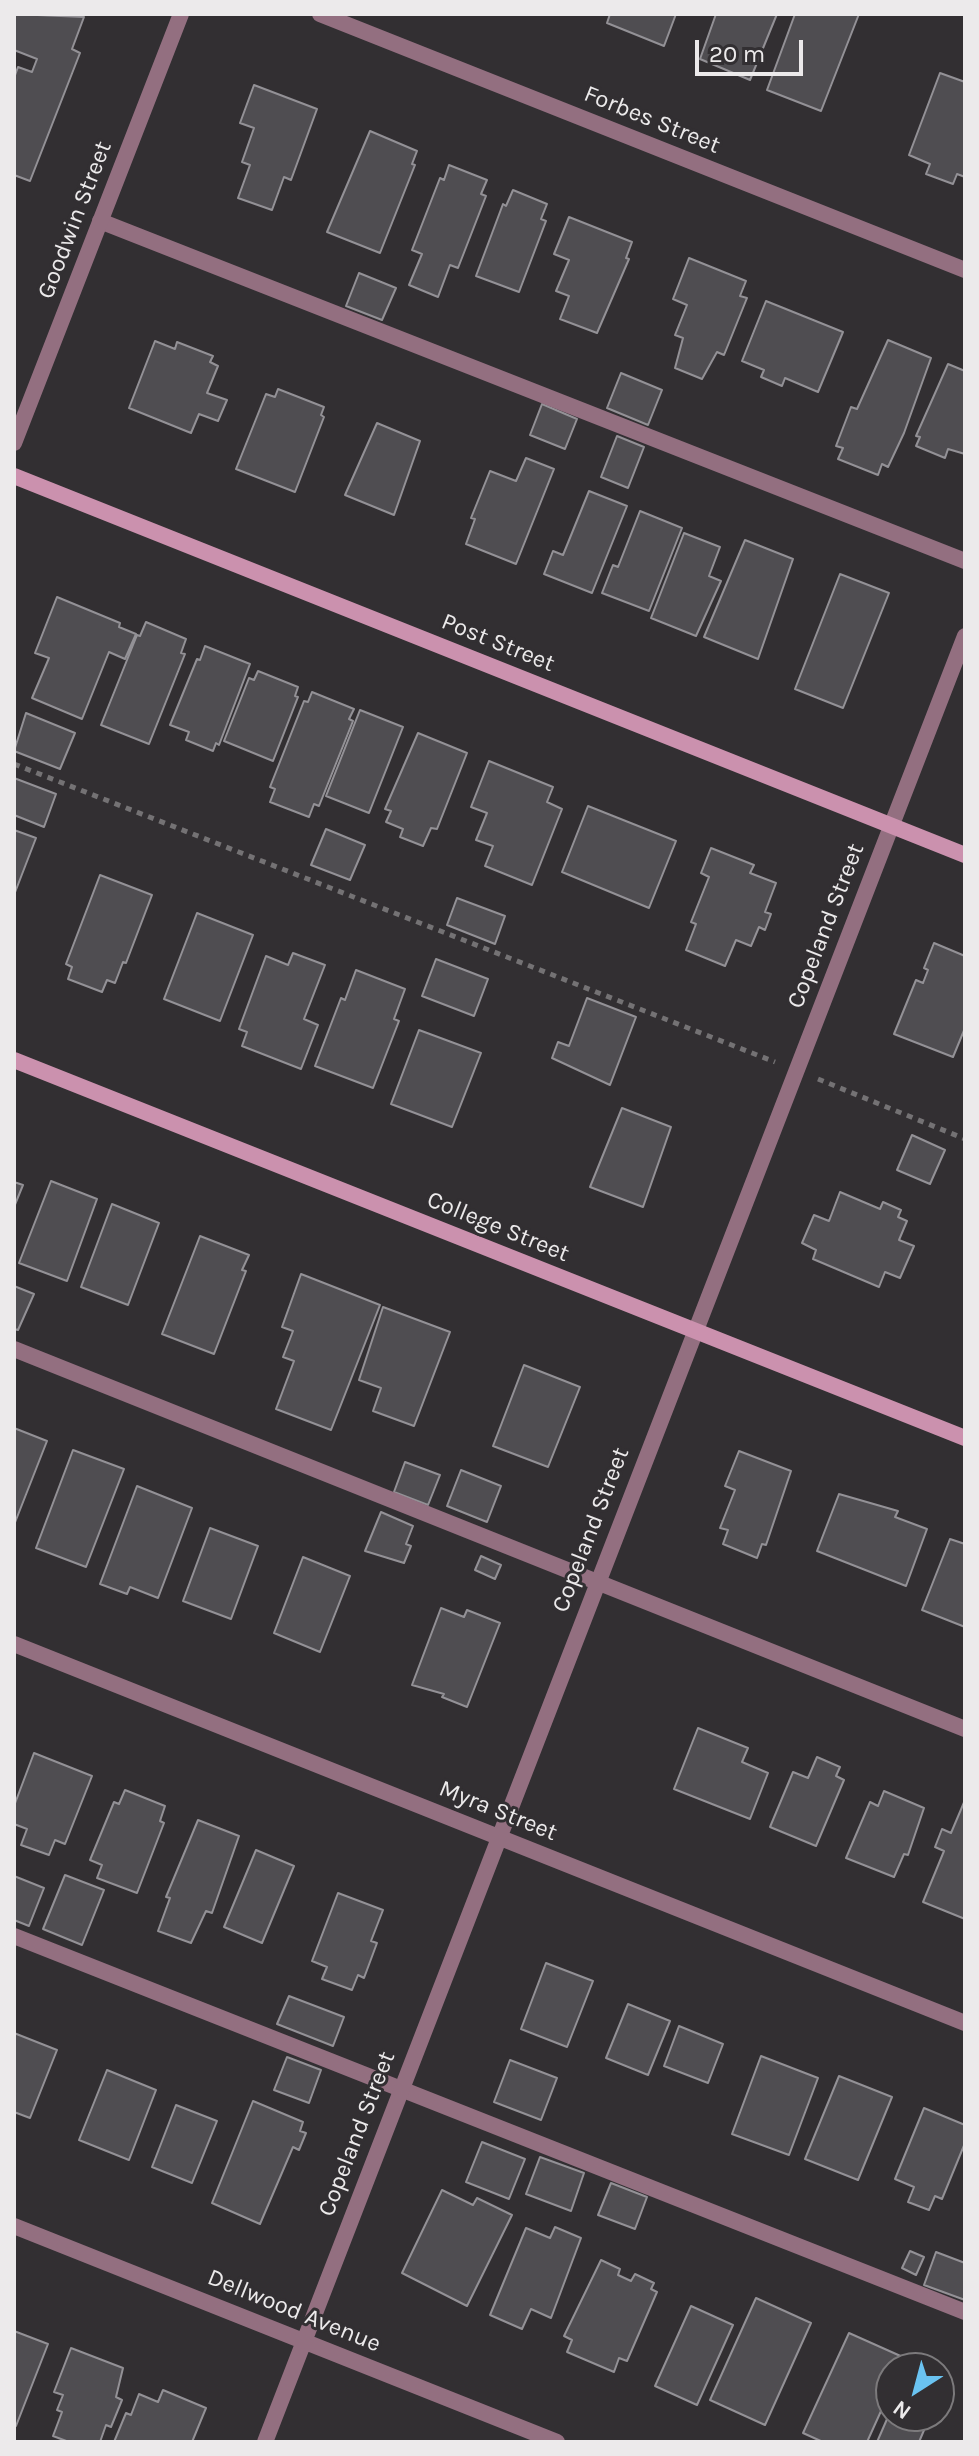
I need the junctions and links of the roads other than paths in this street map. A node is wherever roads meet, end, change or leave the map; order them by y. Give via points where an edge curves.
1 (181, 14) edge
2 (320, 14) edge
3 (100, 221) junction
4 (965, 270) edge
5 (14, 443) edge
6 (14, 476) edge
7 (965, 561) edge
8 (965, 636) edge
9 (891, 826) junction
10 (965, 855) edge
11 (14, 1060) edge
12 (695, 1331) junction
13 (14, 1349) edge
14 (965, 1438) edge
15 (597, 1581) junction
16 (14, 1644) edge
17 (965, 1729) edge
18 (497, 1837) junction
19 (14, 1936) edge
20 (965, 2023) edge
21 (401, 2086) junction
22 (14, 2226) edge
23 (965, 2312) edge
24 (304, 2341) junction
25 (265, 2442) edge
26 (557, 2442) edge

1 - 3 street, Goodwin Street
2 - 4 street, Forbes Street
3 - 5 street, Goodwin Street
3 - 7 street
6 - 9 street, Post Street
8 - 9 street, Copeland Street
9 - 10 street, Post Street
9 - 12 street, Copeland Street
11 - 12 street, College Street
12 - 14 street, College Street
12 - 15 street, Copeland Street
13 - 15 street
15 - 17 street
15 - 18 street, Copeland Street
16 - 18 street, Myra Street
18 - 20 street, Myra Street
18 - 21 street, Copeland Street
19 - 21 street
21 - 23 street
21 - 24 street, Copeland Street
22 - 24 street, Dellwood Avenue
24 - 25 street, Copeland Street
24 - 26 street, Dellwood Avenue

